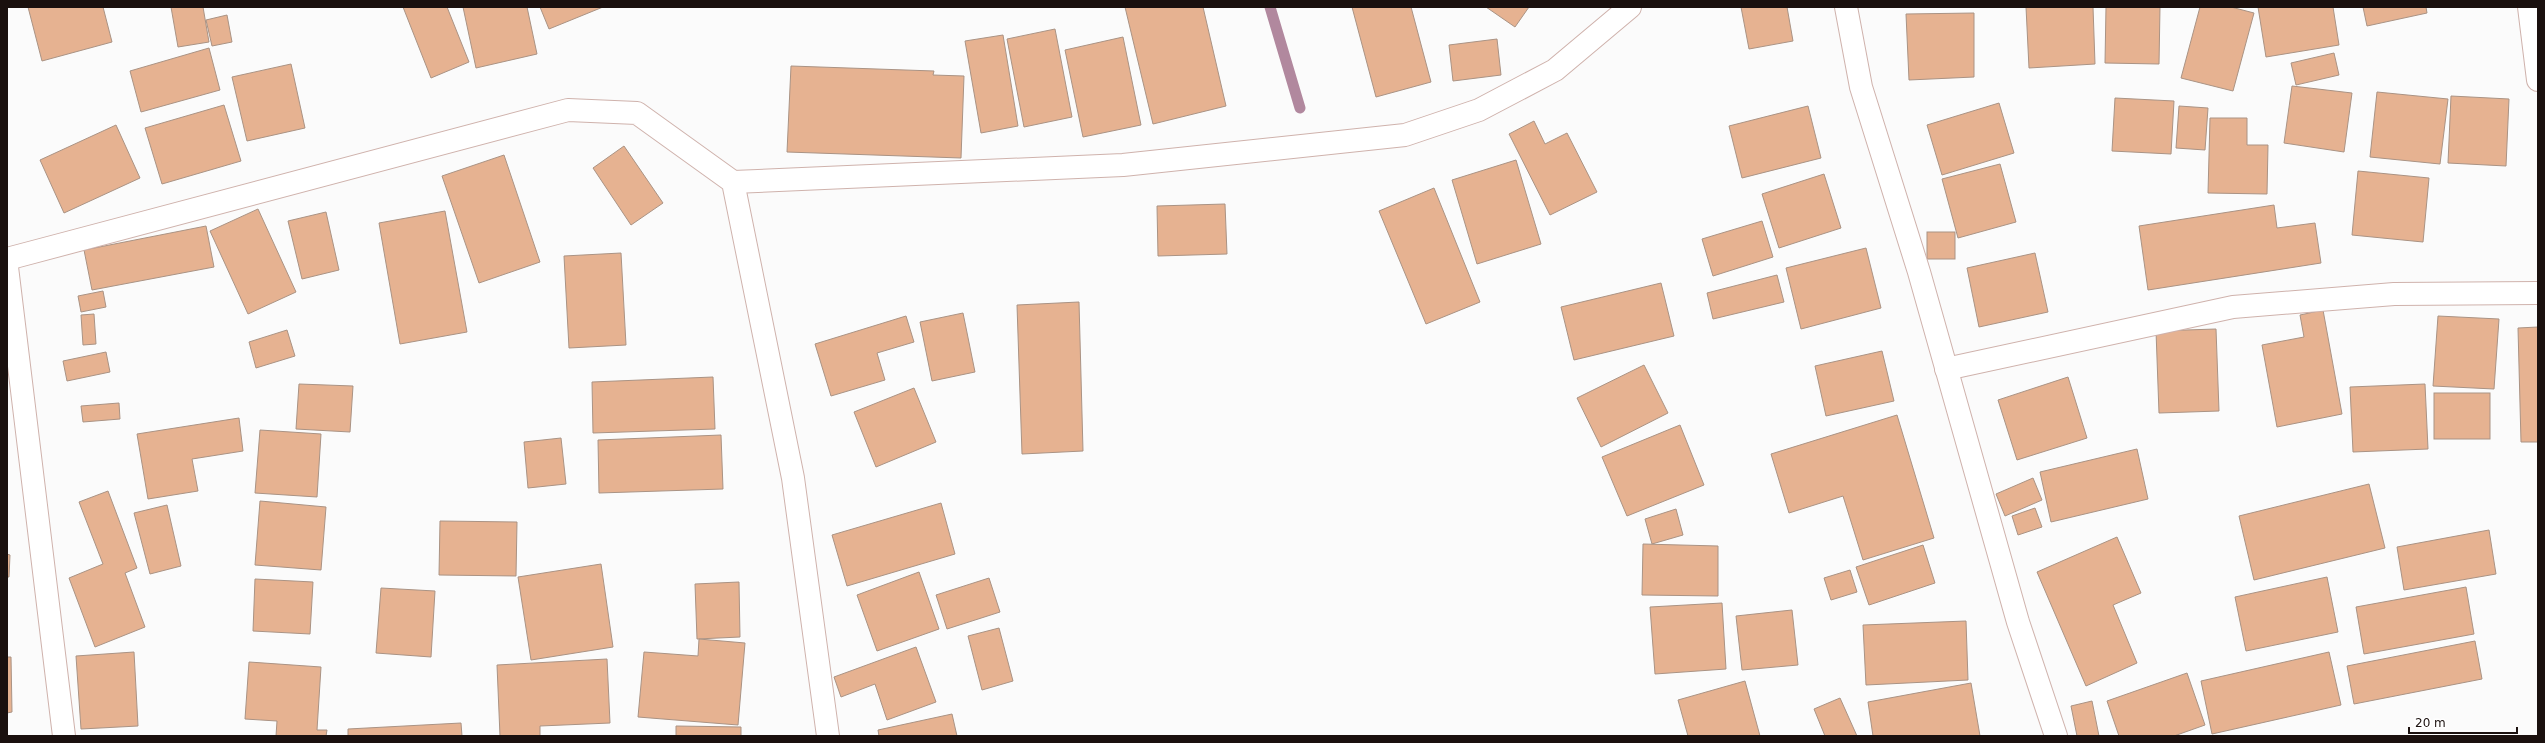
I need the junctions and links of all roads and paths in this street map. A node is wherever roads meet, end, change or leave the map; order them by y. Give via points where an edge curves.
1 (1630, 7) edge
2 (1846, 7) edge
3 (2528, 7) edge
4 (2538, 80) edge
5 (733, 182) junction
6 (7, 259) edge
7 (7, 267) edge
8 (2538, 293) edge
9 (1946, 369) junction
10 (64, 736) edge
11 (828, 736) edge
12 (2056, 736) edge

1 - 5 street via 1555,70 1479,110 1405,135 1123,165
2 - 9 street via 1861,87 1919,272
3 - 4 street
5 - 6 street via 637,113 568,110
5 - 11 street via 793,478
7 - 10 street
8 - 9 street via 2394,294 2233,306
9 - 12 street via 2018,622

